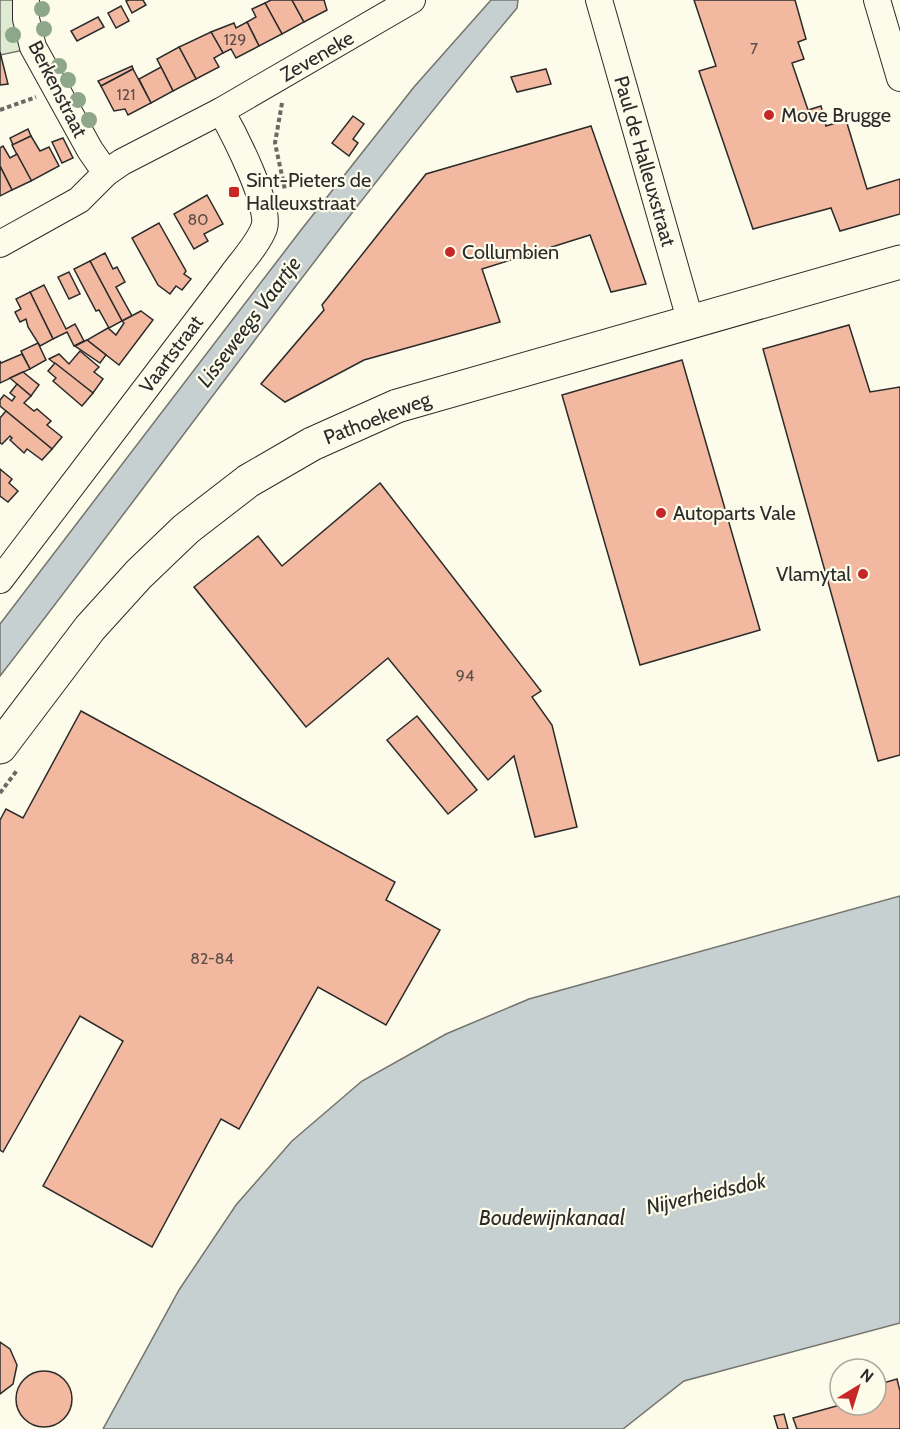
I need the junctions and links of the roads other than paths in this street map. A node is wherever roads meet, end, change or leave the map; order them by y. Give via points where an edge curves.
1 (26, 0) edge
2 (412, 0) edge
3 (599, 0) edge
4 (878, 0) edge
5 (381, 8) edge
6 (900, 78) edge
7 (221, 111) junction
8 (106, 173) junction
9 (0, 244) edge
10 (900, 262) edge
11 (691, 323) junction
12 (0, 580) edge
13 (10, 756) edge

1 - 8 street, Berkenstraat via 33,47
2 - 5 street, Zeveneke
3 - 11 street, Paul de Halleuxstraat
4 - 6 street
5 - 7 street, Zeveneke
7 - 8 street, Zeveneke
7 - 12 street, Vaartstraat via 244,152 265,215 265,227
8 - 9 street, Zeveneke via 79,200
10 - 11 main road, Pathoekeweg
11 - 13 main road, Pathoekeweg via 397,406 312,444 249,481 186,529 139,573 90,628

